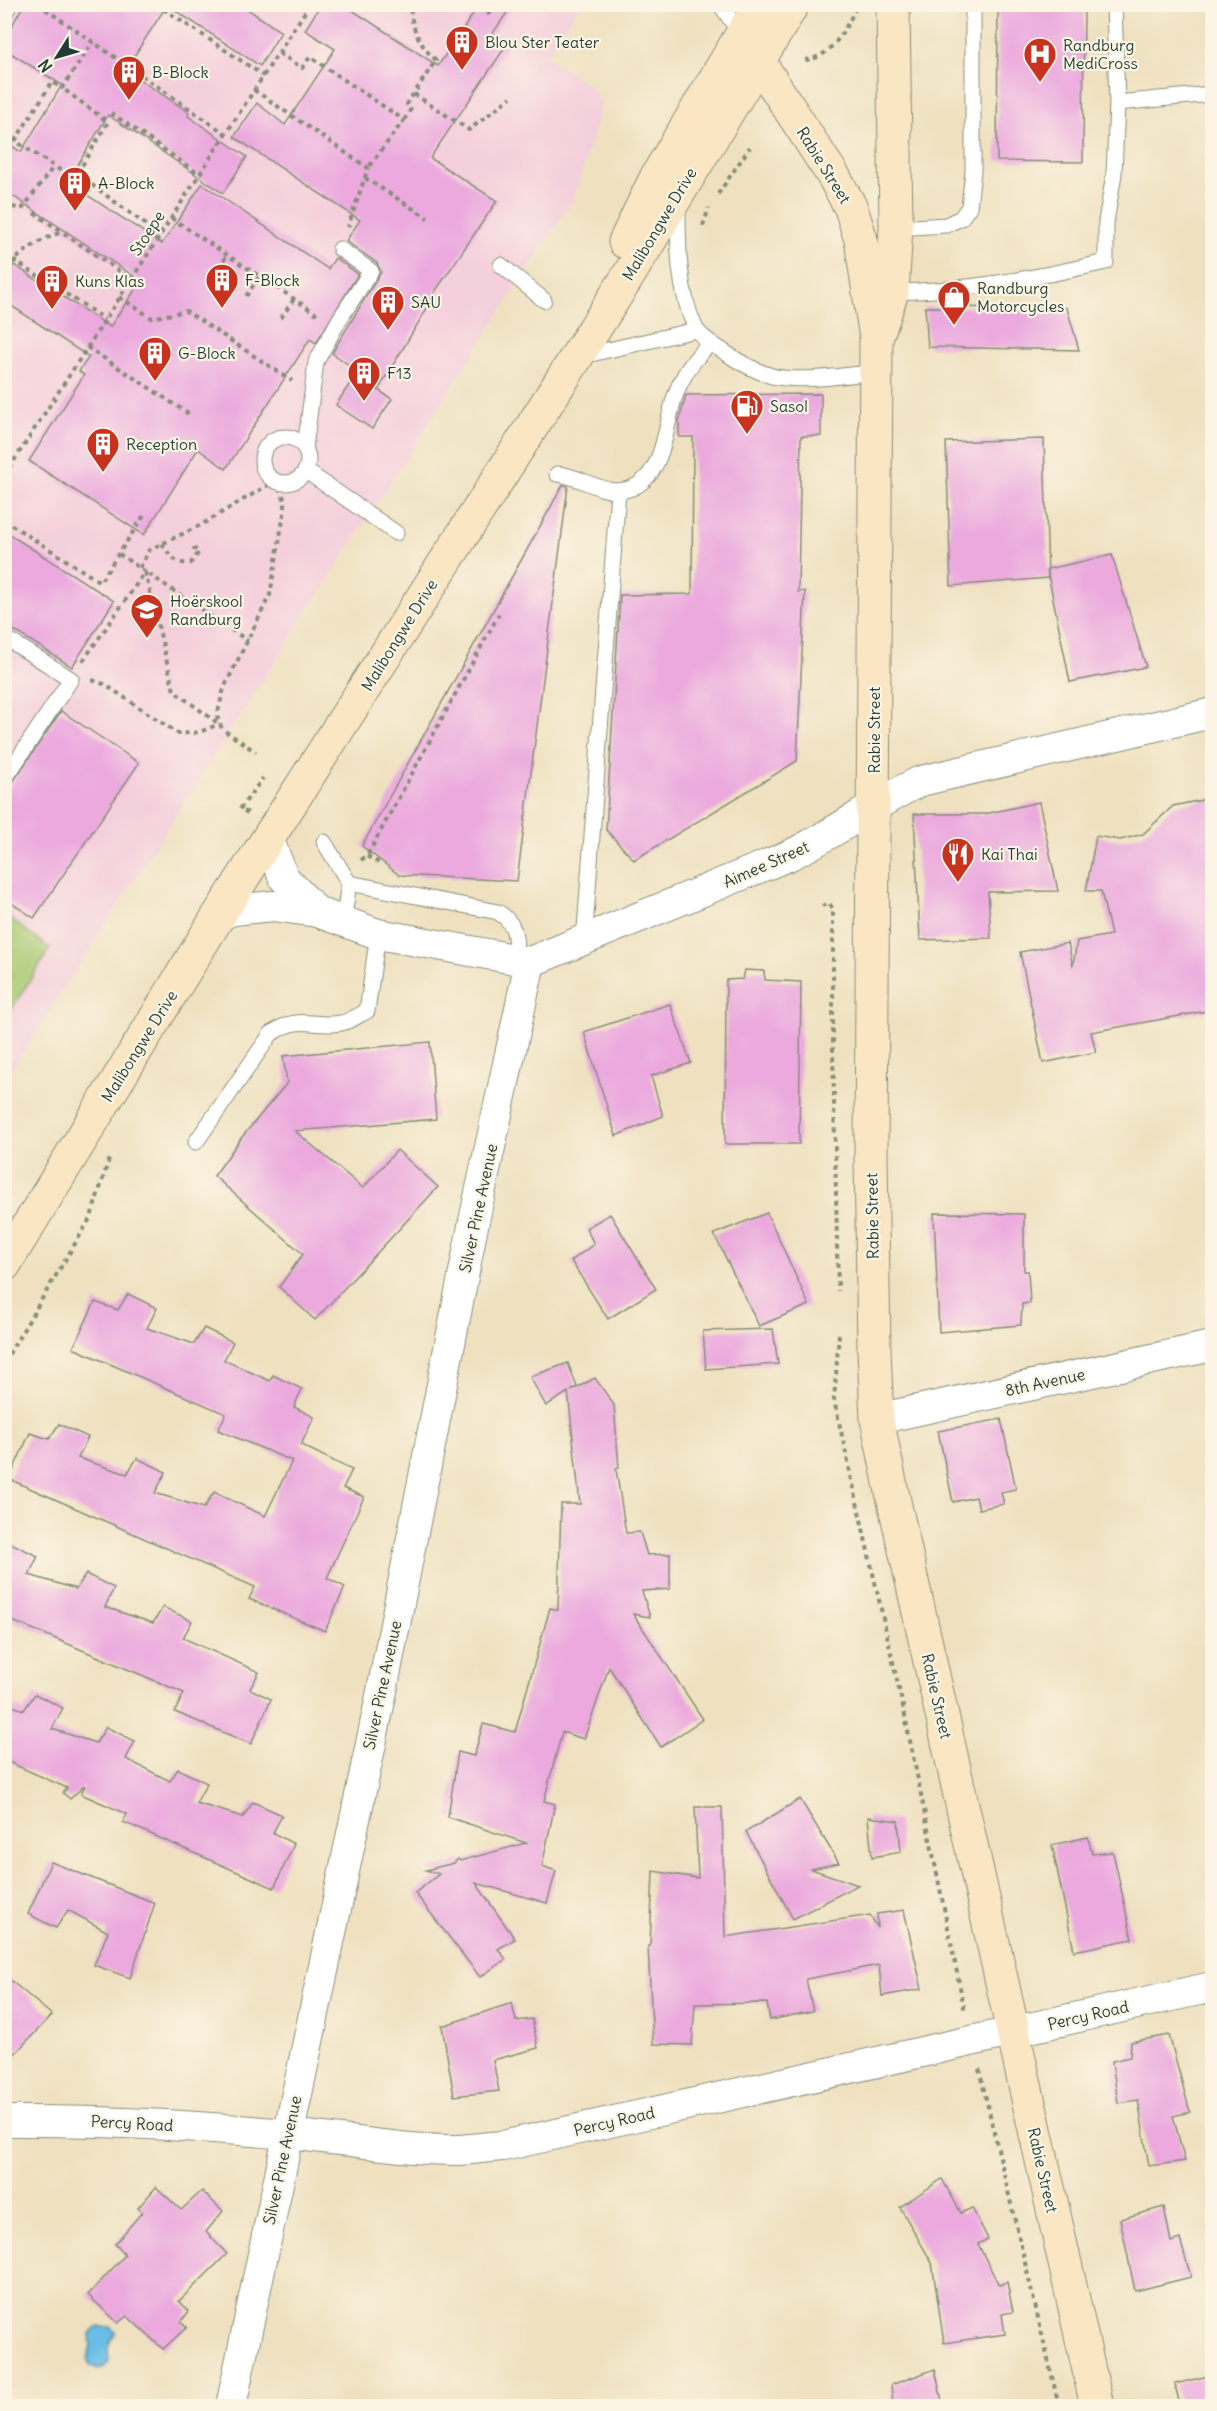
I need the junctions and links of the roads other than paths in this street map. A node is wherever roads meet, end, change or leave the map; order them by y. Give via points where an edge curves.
1 (10, 4) edge
2 (720, 4) edge
3 (760, 4) edge
4 (793, 4) edge
5 (893, 4) edge
6 (973, 4) edge
7 (1114, 4) edge
8 (4, 14) edge
9 (750, 49) junction
10 (1212, 94) edge
11 (1117, 103) junction
12 (678, 192) junction
13 (896, 228) junction
14 (340, 249) road end
15 (501, 265) dead end
16 (892, 292) junction
17 (544, 300) dead end
18 (696, 330) junction
19 (876, 338) junction
20 (711, 343) junction
21 (575, 358) junction
22 (877, 372) junction
23 (305, 448) junction
24 (306, 471) junction
25 (557, 474) dead end
26 (618, 491) junction
27 (396, 533) dead end
28 (4, 637) edge
29 (1212, 713) edge
30 (4, 780) edge
31 (873, 806) junction
32 (260, 828) junction
33 (324, 842) dead end
34 (346, 878) junction
35 (219, 915) junction
36 (330, 918) junction
37 (378, 934) junction
38 (584, 942) junction
39 (523, 962) junction
40 (196, 1142) dead end
41 (4, 1231) edge
42 (4, 1265) edge
43 (1212, 1346) edge
44 (878, 1419) junction
45 (1212, 1987) edge
46 (1012, 2032) junction
47 (4, 2121) edge
48 (287, 2134) junction
49 (231, 2406) edge
50 (1097, 2406) edge

1 - 8 lane
2 - 9 lane
3 - 9 main road, Malibongwe Drive
4 - 9 main road, Malibongwe Drive
5 - 13 main road
6 - 13 lane via 973,171 969,207 961,218 946,225
7 - 11 lane
9 - 12 main road, Malibongwe Drive
9 - 19 main road, Rabie Street via 850,208 861,240
9 - 41 main road, Malibongwe Drive via 657,176 634,227 544,377
10 - 11 lane
11 - 16 lane via 1106,262 990,284
12 - 18 lane via 678,260
12 - 21 main road, Malibongwe Drive
13 - 16 main road
14 - 23 lane via 370,271 316,362
15 - 17 lane
16 - 19 main road
18 - 20 lane
18 - 21 lane
19 - 22 main road, Rabie Street
20 - 22 lane via 736,360 772,376 822,378
20 - 26 lane via 700,352 675,396 661,456 635,486
21 - 32 main road, Malibongwe Drive
22 - 31 main road, Rabie Street
23 - 24 lane
23 - 24 lane via 294,438 272,440 261,460 266,475 275,482 295,482
24 - 27 lane
25 - 26 lane
26 - 38 lane
28 - 30 lane via 71,679
29 - 31 street, Aimee Street via 946,773
31 - 38 street, Aimee Street via 812,845
31 - 44 main road, Rabie Street via 871,1156 873,1349
32 - 35 main road, Malibongwe Drive
32 - 36 street via 284,878
33 - 34 lane
34 - 36 lane
34 - 39 lane via 498,912 512,923
35 - 36 street via 273,906
35 - 42 main road, Malibongwe Drive
36 - 37 street
37 - 39 street
37 - 40 lane via 367,1011 342,1023 283,1025 271,1034
38 - 39 street, Aimee Street
39 - 48 street, Silver Pine Avenue via 380,1701
43 - 44 street, 8th Avenue
44 - 46 main road, Rabie Street
45 - 46 street, Percy Road
46 - 48 street, Percy Road via 503,2146 428,2149
46 - 50 main road, Rabie Street
47 - 48 street, Percy Road via 78,2120
48 - 49 street, Silver Pine Avenue

